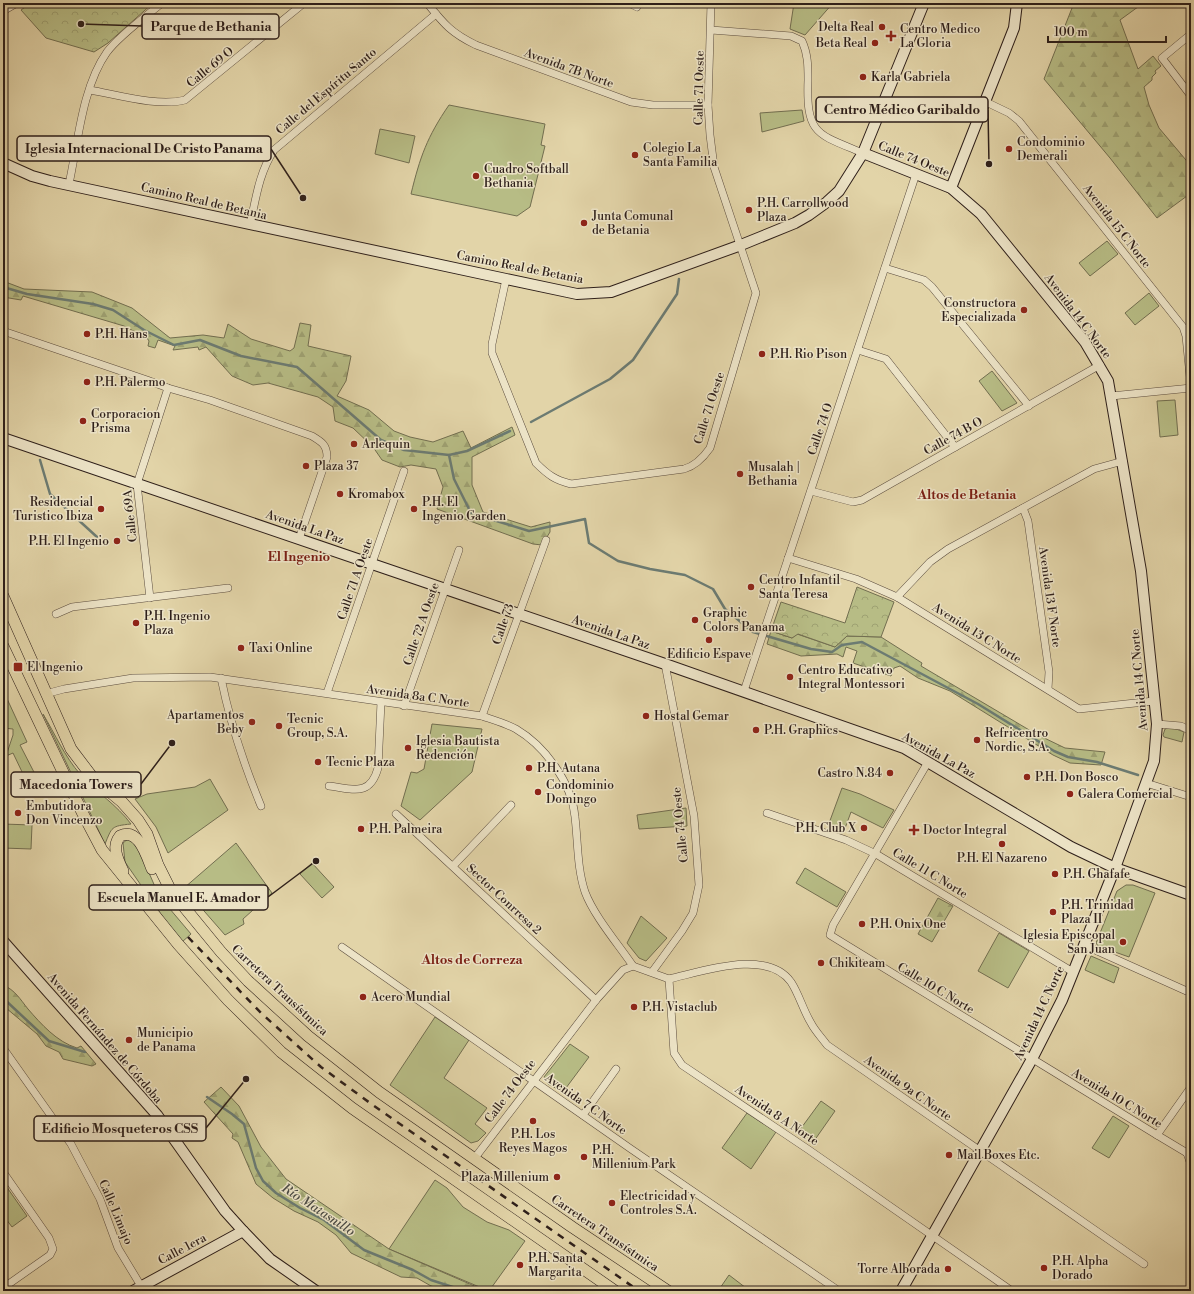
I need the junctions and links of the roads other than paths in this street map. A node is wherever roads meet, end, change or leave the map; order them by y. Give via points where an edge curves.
1 (17, 3) edge
2 (304, 3) edge
3 (427, 3) edge
4 (629, 3) edge
5 (711, 3) edge
6 (924, 3) edge
7 (1017, 3) edge
8 (160, 4) edge
9 (637, 7) dead end
10 (3, 11) edge
11 (436, 14) junction
12 (711, 30) junction
13 (1191, 34) edge
14 (90, 90) junction
15 (1191, 96) edge
16 (986, 102) junction
17 (708, 105) junction
18 (863, 153) junction
19 (3, 163) edge
20 (916, 174) junction
21 (69, 184) junction
22 (951, 188) junction
23 (250, 225) junction
24 (741, 246) junction
25 (885, 268) junction
26 (506, 279) junction
27 (3, 331) edge
28 (858, 350) junction
29 (1100, 365) junction
30 (168, 388) junction
31 (1191, 388) edge
32 (1111, 396) junction
33 (1029, 406) junction
34 (3, 438) edge
35 (955, 447) junction
36 (1123, 461) junction
37 (404, 471) dead end
38 (137, 484) junction
39 (811, 491) junction
40 (1023, 508) junction
41 (299, 539) junction
42 (546, 540) dead end
43 (459, 550) dead end
44 (788, 558) junction
45 (372, 564) junction
46 (228, 588) dead end
47 (445, 589) junction
48 (3, 596) edge
49 (897, 596) junction
50 (150, 598) junction
51 (56, 614) dead end
52 (518, 614) junction
53 (3, 646) edge
54 (665, 664) junction
55 (221, 678) junction
56 (1048, 689) junction
57 (744, 692) junction
58 (327, 693) junction
59 (45, 694) junction
60 (1154, 701) junction
61 (381, 702) junction
62 (404, 706) junction
63 (482, 716) junction
64 (1157, 724) junction
65 (1191, 731) edge
66 (928, 762) junction
67 (1146, 783) junction
68 (329, 786) dead end
69 (1191, 797) edge
70 (511, 805) dead end
71 (261, 806) dead end
72 (767, 813) dead end
73 (396, 814) dead end
74 (876, 854) junction
75 (453, 866) junction
76 (1115, 868) junction
77 (130, 886) junction
78 (1191, 895) edge
79 (196, 922) junction
80 (3, 942) edge
81 (1084, 945) junction
82 (342, 947) dead end
83 (632, 966) junction
84 (652, 972) junction
85 (1073, 972) junction
86 (669, 979) junction
87 (1191, 993) edge
88 (596, 1000) junction
89 (3, 1048) edge
90 (1032, 1059) junction
91 (616, 1069) dead end
92 (534, 1080) junction
93 (1191, 1087) edge
94 (583, 1116) junction
95 (1157, 1135) junction
96 (980, 1151) junction
97 (1189, 1153) edge
98 (474, 1159) junction
99 (1191, 1166) edge
100 (3, 1172) edge
101 (243, 1231) junction
102 (932, 1235) junction
103 (1144, 1264) dead end
104 (3, 1288) edge
105 (137, 1288) edge
106 (316, 1291) edge
107 (615, 1291) edge
108 (668, 1291) edge
109 (839, 1291) edge
110 (901, 1291) edge
111 (1012, 1291) edge

1 - 10 street
2 - 14 street, Calle 69 O via 186,100 171,103 151,101
3 - 11 street
4 - 9 street
5 - 12 street, Calle 71 Oeste
6 - 18 street, Camino Real de Betania
7 - 16 street, Calle 74 Oeste via 1014,28
8 - 14 street via 108,52 99,66
11 - 17 street, Avenida 7B Norte via 456,35 476,45 631,102 652,105
11 - 23 street, Calle del Espíritu Santo via 274,150 264,165
12 - 17 street, Calle 71 Oeste
12 - 18 street via 791,36 802,41 807,52 807,96 813,127 826,137
13 - 15 street via 1162,58
14 - 21 street
16 - 22 street, Calle 74 Oeste
16 - 31 street, Avenida 15 C Norte via 1019,121 1183,327
17 - 24 street, Calle 71 Oeste via 714,167
18 - 20 street, Calle 74 Oeste
18 - 24 street, Camino Real de Betania via 839,191 827,202 795,224
19 - 21 street, Camino Real de Betania via 32,176
20 - 22 street, Calle 74 Oeste
20 - 25 street, Calle 74 O
21 - 23 street, Camino Real de Betania
22 - 29 street, Avenida 14 C Norte via 981,214 1085,342
23 - 26 street, Camino Real de Betania
24 - 26 street, Camino Real de Betania via 611,292 577,294
24 - 26 street, Calle 71 Oeste via 756,293 710,448 691,467 684,469 571,484 556,480 536,463 492,353
25 - 28 street, Calle 74 O
25 - 33 street via 924,280 932,287
27 - 30 street
28 - 35 street via 886,360
28 - 39 street, Calle 74 O
29 - 32 street, Avenida 14 C Norte via 1108,381
29 - 33 street, Calle 74 B O
30 - 38 street, Calle 69A
30 - 41 street via 210,400 323,442 327,448 327,457
31 - 32 street
32 - 36 street, Avenida 14 C Norte
33 - 35 street, Calle 74 B O
34 - 38 street, Avenida La Paz
35 - 39 street, Calle 74 B O via 862,500 852,502
36 - 40 street via 1094,469
36 - 60 street, Avenida 14 C Norte via 1141,571
37 - 45 street, Calle 71 A Oeste
38 - 41 street, Avenida La Paz
38 - 50 street, Calle 69A
39 - 44 street, Calle 74 O
40 - 49 street via 930,562
40 - 56 street, Avenida 13 F Norte via 1028,521 1049,672
41 - 45 street, Avenida La Paz
42 - 52 street, Calle 73
43 - 47 street, Calle 72 A Oeste
44 - 49 street, Avenida 13 C Norte
44 - 57 street, Calle 74 O
45 - 47 street, Avenida La Paz
45 - 58 street, Calle 71 A Oeste
46 - 50 street
47 - 52 street, Avenida La Paz
47 - 62 street, Calle 72 A Oeste
48 - 59 main road, Carretera Transístmica
49 - 56 street, Avenida 13 C Norte
50 - 51 street via 72,607
52 - 54 street, Avenida La Paz
52 - 63 street, Calle 73
53 - 77 main road via 102,850
54 - 57 street, Avenida La Paz
54 - 84 street, Calle 74 Oeste via 694,816 699,885 693,913
55 - 58 street, Avenida 8a C Norte
55 - 59 street, Avenida 8a C Norte via 153,676
55 - 71 street via 227,709
56 - 60 street, Avenida 13 C Norte via 1079,709
57 - 66 street, Avenida La Paz via 904,748
58 - 61 street, Avenida 8a C Norte
59 - 79 main road, Carretera Transístmica via 71,750 94,778 138,820 171,891
60 - 64 street, Avenida 14 C Norte
61 - 62 street, Avenida 8a C Norte
61 - 68 street via 378,768 375,777 369,786 360,789
62 - 63 street, Avenida 8a C Norte
63 - 83 street, Avenida 8a C Norte via 516,729 556,768 572,800 585,891
64 - 65 street via 1181,726
64 - 67 street, Avenida 14 C Norte via 1154,761
66 - 74 street
66 - 76 street, Avenida La Paz via 1071,847
67 - 69 street
67 - 76 street, Avenida 14 C Norte
70 - 75 street
72 - 74 street, Calle 11 C Norte via 846,840
73 - 75 street, Sector Conrresa 2
74 - 85 street, Calle 11 C Norte
74 - 90 street, Calle 10 C Norte via 833,925 830,935
75 - 88 street, Sector Conrresa 2
76 - 78 street, Avenida La Paz
76 - 81 street, Avenida 14 C Norte
77 - 79 main road via 115,848 118,838 126,834 134,836 141,844 165,893
77 - 107 main road via 228,1000 304,1072
79 - 98 main road, Carretera Transístmica via 248,981 308,1036 379,1092
80 - 101 street, Avenida Fernández de Córdoba via 157,1115 225,1211
81 - 85 street, Avenida 14 C Norte
81 - 87 street
82 - 92 street, Avenida 7 C Norte
83 - 84 street
83 - 88 street, Calle 74 Oeste via 623,970
84 - 86 street
85 - 90 street, Avenida 14 C Norte
86 - 96 street, Avenida 9a C Norte via 742,963 762,965 778,971 790,981 810,1023 827,1045
86 - 102 street, Avenida 8 A Norte via 674,1054 682,1065
88 - 92 street, Calle 74 Oeste
89 - 105 street, Calle Limajo via 71,1144 100,1199 118,1248
90 - 95 street, Avenida 10 C Norte
90 - 96 street, Avenida 14 C Norte
91 - 94 street
92 - 94 street, Avenida 7 C Norte
92 - 98 street, Calle 74 Oeste
93 - 95 street
94 - 109 street, Avenida 7 C Norte
95 - 97 street, Avenida 10 C Norte
96 - 102 street, Avenida 14 C Norte
96 - 103 street, Avenida 9a C Norte
97 - 99 street
98 - 108 main road, Carretera Transístmica
100 - 104 street via 49,1238 53,1249 50,1255
101 - 105 street, Calle 1era
101 - 106 street, Avenida Fernández de Córdoba via 270,1259
102 - 110 street, Avenida 14 C Norte
102 - 111 street, Avenida 8 A Norte

